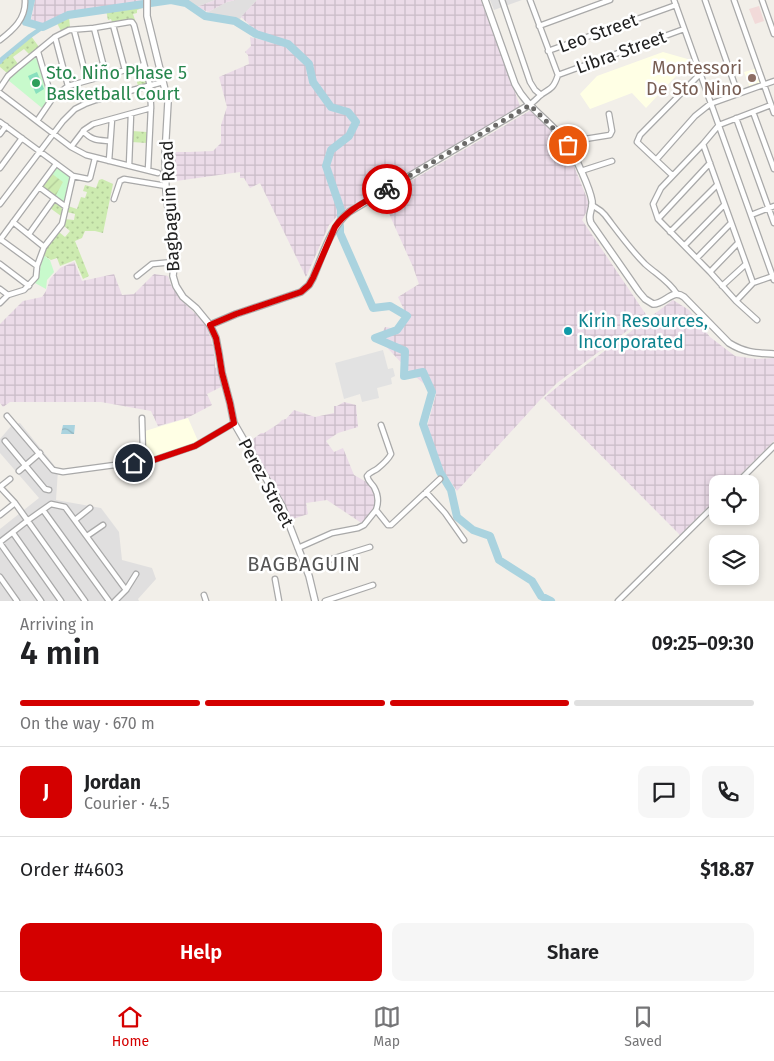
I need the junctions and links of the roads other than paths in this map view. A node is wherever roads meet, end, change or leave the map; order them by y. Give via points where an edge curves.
1 (25, 0) edge
2 (147, 0) edge
3 (485, 0) edge
4 (502, 0) edge
5 (610, 0) edge
6 (705, 0) edge
7 (734, 0) edge
8 (762, 0) edge
9 (532, 1) edge
10 (675, 2) edge
11 (112, 25) junction
12 (539, 26) junction
13 (94, 28) junction
14 (684, 29) junction
15 (74, 30) junction
16 (774, 34) edge
17 (55, 38) junction
18 (0, 40) edge
19 (548, 51) junction
20 (38, 52) junction
21 (144, 65) junction
22 (125, 70) junction
23 (700, 74) junction
24 (106, 75) junction
25 (558, 76) junction
26 (88, 80) junction
27 (163, 82) junction
28 (774, 82) edge
29 (764, 85) junction
30 (68, 86) junction
31 (150, 86) junction
32 (0, 88) edge
33 (0, 93) edge
34 (738, 94) junction
35 (541, 95) junction
36 (52, 99) junction
37 (710, 104) junction
38 (530, 105) junction
39 (771, 105) junction
40 (151, 108) junction
41 (754, 112) junction
42 (774, 113) edge
43 (131, 114) junction
44 (609, 114) dead end
45 (736, 118) junction
46 (112, 119) junction
47 (0, 122) edge
48 (37, 122) junction
49 (6, 126) junction
50 (719, 126) junction
51 (83, 131) junction
52 (53, 133) junction
53 (0, 134) edge
54 (22, 138) junction
55 (110, 141) junction
56 (703, 144) junction
57 (568, 145) junction
58 (71, 147) junction
59 (40, 151) junction
60 (95, 158) junction
61 (612, 160) dead end
62 (656, 160) junction
63 (109, 161) junction
64 (710, 163) junction
65 (56, 164) junction
66 (129, 166) junction
67 (0, 168) edge
68 (774, 169) edge
69 (148, 170) junction
70 (580, 172) junction
71 (158, 173) dead end
72 (73, 176) junction
73 (672, 176) junction
74 (717, 185) junction
75 (166, 186) junction
76 (39, 187) junction
77 (54, 199) junction
78 (114, 200) dead end
79 (0, 204) edge
80 (724, 204) junction
81 (592, 205) junction
82 (774, 206) edge
83 (66, 208) junction
84 (768, 208) junction
85 (751, 215) junction
86 (658, 219) junction
87 (13, 222) junction
88 (731, 223) junction
89 (774, 223) edge
90 (670, 232) junction
91 (29, 234) junction
92 (0, 240) edge
93 (738, 243) junction
94 (684, 245) junction
95 (44, 247) junction
96 (697, 258) junction
97 (174, 262) junction
98 (0, 264) edge
99 (746, 264) junction
100 (37, 266) junction
101 (710, 272) junction
102 (137, 276) dead end
103 (773, 278) edge
104 (752, 283) junction
105 (29, 286) junction
106 (722, 286) junction
107 (0, 289) edge
108 (677, 294) junction
109 (8, 295) junction
110 (736, 301) junction
111 (0, 303) edge
112 (758, 320) dead end
113 (210, 325) junction
114 (774, 354) edge
115 (7, 416) dead end
116 (142, 418) dead end
117 (234, 423) junction
118 (381, 425) dead end
119 (5, 441) dead end
120 (774, 446) edge
121 (40, 453) junction
122 (145, 463) junction
123 (26, 466) junction
124 (19, 471) dead end
125 (745, 475) edge
126 (10, 479) dead end
127 (440, 480) dead end
128 (0, 487) edge
129 (50, 490) dead end
130 (426, 492) junction
131 (15, 503) junction
132 (90, 508) dead end
133 (43, 510) junction
134 (376, 510) junction
135 (709, 511) edge
136 (0, 515) edge
137 (74, 520) junction
138 (27, 521) junction
139 (103, 525) dead end
140 (13, 533) junction
141 (87, 536) junction
142 (464, 540) dead end
143 (0, 543) edge
144 (370, 547) dead end
145 (298, 548) junction
146 (307, 570) junction
147 (136, 574) dead end
148 (0, 577) edge
149 (275, 579) dead end
150 (373, 585) dead end
151 (126, 590) junction
152 (204, 596) dead end
153 (17, 601) edge
154 (41, 601) edge
155 (61, 601) edge
156 (86, 601) edge
157 (109, 601) edge
158 (115, 601) edge
159 (206, 601) edge
160 (279, 601) edge
161 (314, 601) edge
162 (325, 601) edge
163 (618, 601) edge

1 - 18 street via 19,23
2 - 27 street, Bagbaguin Road via 147,16
3 - 38 street via 515,84
4 - 35 street via 530,82
5 - 12 street
6 - 34 street
7 - 29 street
8 - 16 street
9 - 12 street
10 - 14 street
10 - 19 street, Leo Street
11 - 13 street
11 - 21 street via 133,24
11 - 22 street
12 - 19 street
13 - 15 street
13 - 24 street
14 - 23 street
14 - 25 street, Libra Street
15 - 17 street
15 - 26 street
17 - 20 street
17 - 30 street
19 - 25 street
20 - 32 street via 12,73
20 - 36 street
21 - 22 street
21 - 31 street
22 - 24 street
23 - 37 street
23 - 62 street via 640,135 637,142
24 - 26 street
25 - 35 street via 552,89
26 - 30 street
27 - 31 street
27 - 75 street, Bagbaguin Road via 168,102
28 - 29 street
29 - 34 street
29 - 39 street
30 - 36 street
31 - 40 street
31 - 52 street via 85,104 75,109
33 - 48 street
34 - 37 street
35 - 38 street
36 - 48 street
37 - 50 street
37 - 62 street
38 - 57 street
38 - 113 street via 349,212 335,227 313,278 301,292
39 - 41 street
39 - 42 street
40 - 43 street
40 - 69 street
41 - 45 street
41 - 68 street
43 - 46 street
43 - 66 street
44 - 57 street via 610,135
45 - 50 street
45 - 84 street
46 - 51 street via 93,124
46 - 55 street
47 - 49 street
48 - 52 street
49 - 53 street
49 - 54 street
50 - 56 street
50 - 85 street
51 - 55 street via 92,140
51 - 58 street
52 - 58 street
52 - 59 street
54 - 59 street
54 - 67 street
55 - 63 street
56 - 64 street
56 - 73 street
57 - 70 street
58 - 60 street
59 - 65 street
59 - 79 street
60 - 63 street
60 - 72 street via 90,178
61 - 70 street
62 - 73 street
63 - 66 street
64 - 74 street
64 - 86 street
65 - 72 street
65 - 76 street
66 - 69 street
69 - 71 street
70 - 81 street
72 - 83 street
73 - 86 street via 653,204
74 - 80 street
74 - 90 street
75 - 78 street via 124,179 120,181
75 - 97 street, Bagbaguin Road via 176,246
76 - 77 street
76 - 87 street
77 - 83 street
77 - 91 street
80 - 88 street
80 - 94 street
81 - 108 street via 605,215 641,260
81 - 108 street via 591,223 646,299 656,304
82 - 84 street
83 - 95 street via 62,224
84 - 85 street
84 - 89 street
85 - 103 street
86 - 90 street
87 - 91 street
87 - 92 street
88 - 93 street
88 - 96 street
90 - 94 street
91 - 95 street
92 - 100 street
93 - 99 street
93 - 101 street
94 - 96 street
95 - 100 street
96 - 101 street
97 - 102 street via 152,264
97 - 113 street, Bagbaguin Road via 176,286
98 - 105 street
99 - 104 street
99 - 106 street
100 - 105 street via 36,277
101 - 106 street
103 - 104 street
104 - 110 street
105 - 109 street
106 - 110 street
107 - 109 street
108 - 114 street via 737,348 751,353
109 - 111 street
110 - 112 street
113 - 117 street, Bagbaguin Road via 216,338
115 - 121 street
116 - 122 street
117 - 122 street via 195,446
117 - 145 street, Perez Street via 281,504
118 - 134 street via 392,454 367,476 378,496
119 - 123 street
120 - 125 street
121 - 122 street via 53,470 63,472
121 - 123 street
123 - 124 street
123 - 129 street
126 - 128 street
127 - 130 street
128 - 131 street
130 - 134 street via 391,525
130 - 142 street
131 - 136 street
131 - 138 street
132 - 137 street
133 - 137 street via 51,504 65,507
133 - 138 street
133 - 157 street
134 - 145 street via 364,525 332,533
135 - 163 street
137 - 141 street
138 - 140 street
138 - 156 street
139 - 141 street
140 - 143 street
140 - 155 street
141 - 151 street
143 - 154 street
144 - 146 street
145 - 146 street, Perez Street
146 - 161 street, Perez Street
147 - 151 street
148 - 153 street
149 - 160 street
150 - 162 street
151 - 158 street
152 - 159 street

